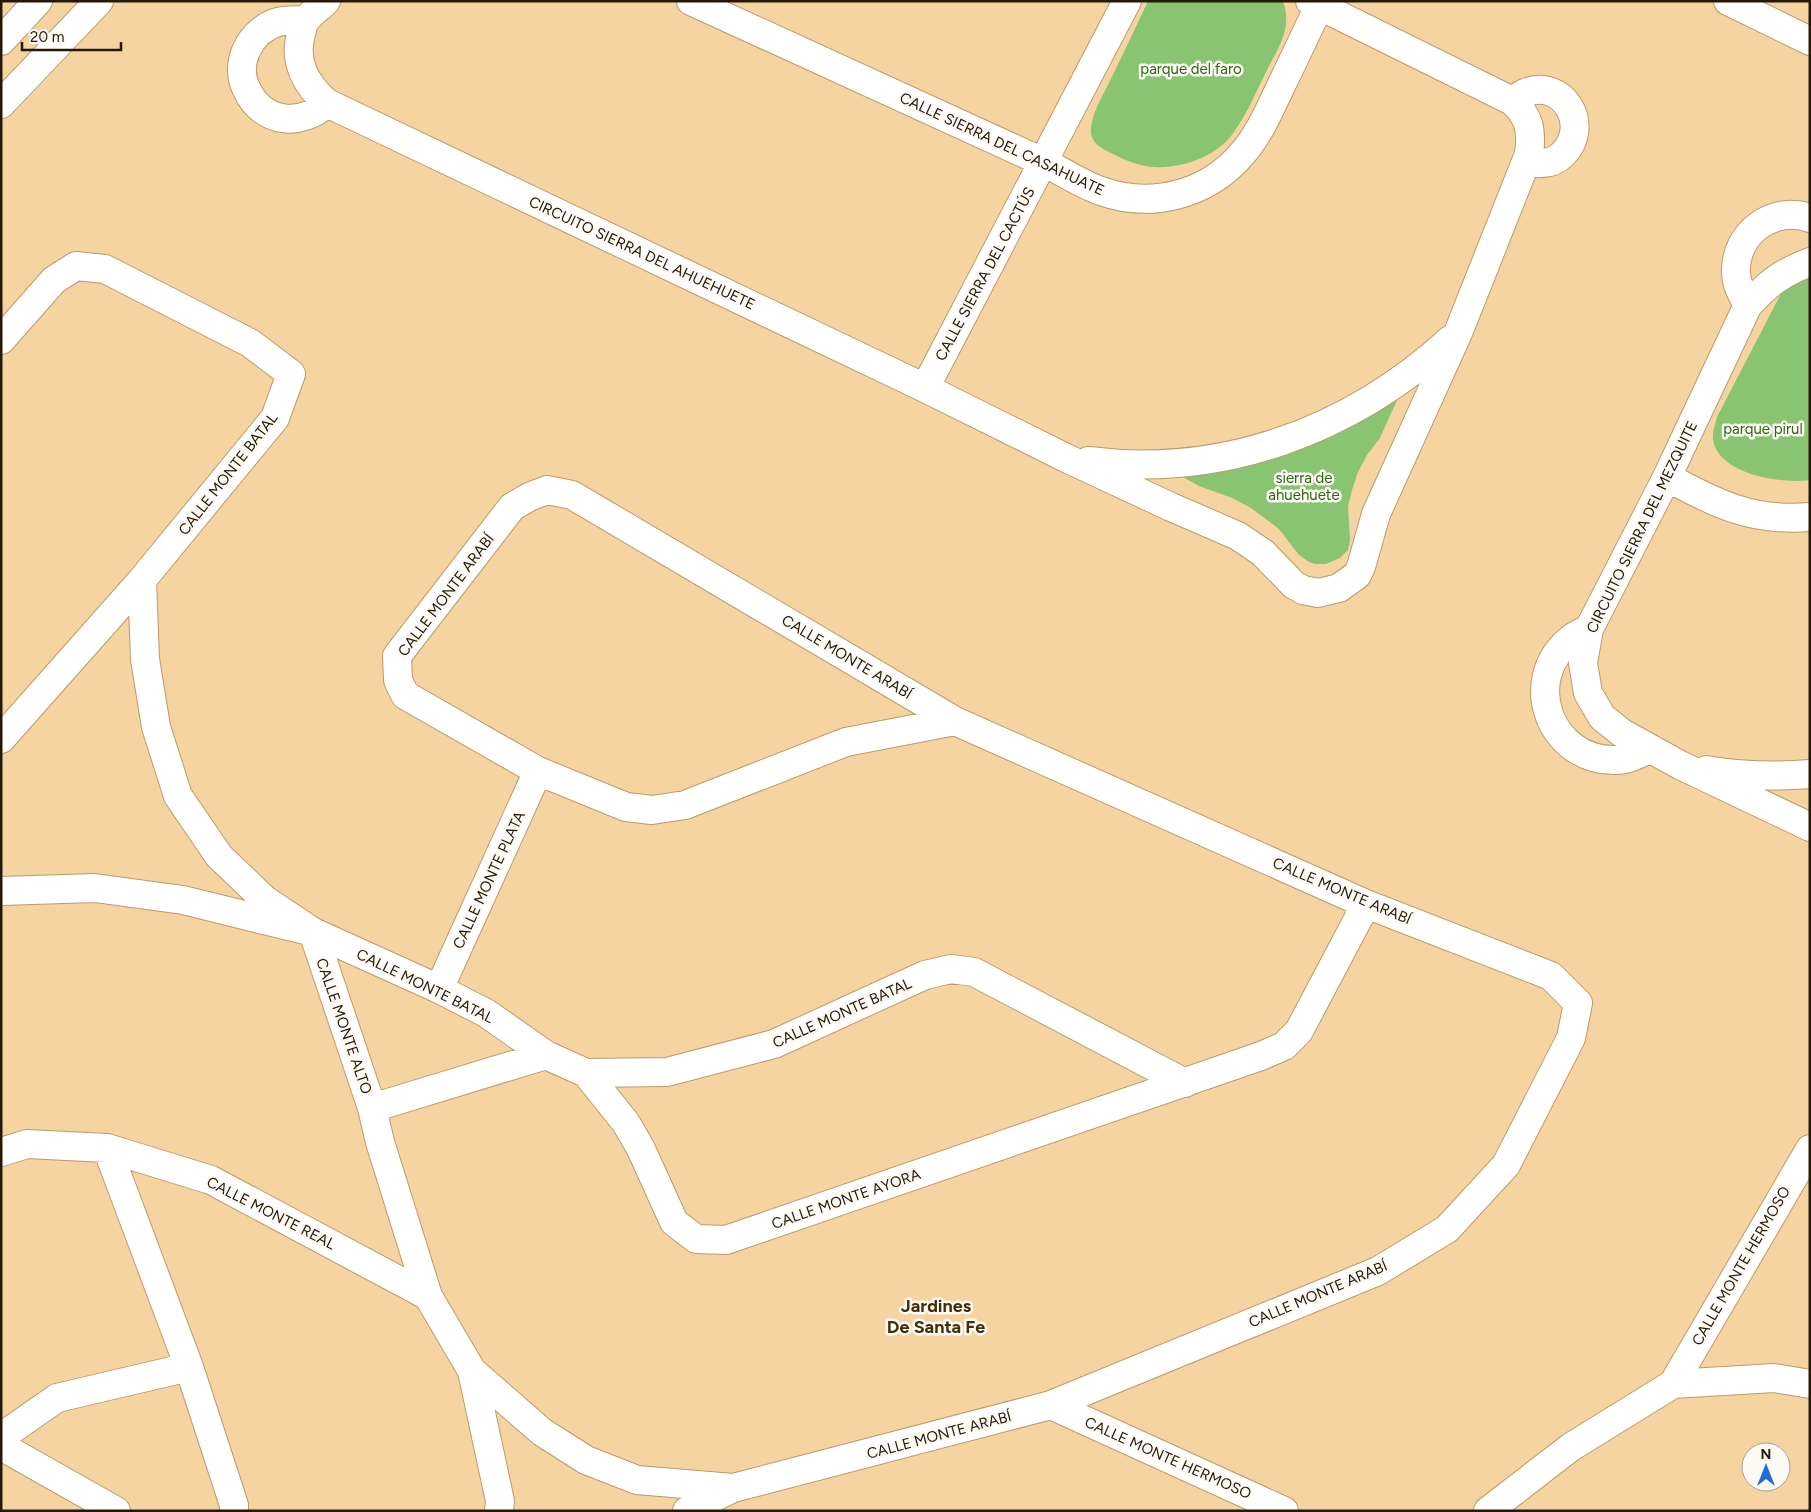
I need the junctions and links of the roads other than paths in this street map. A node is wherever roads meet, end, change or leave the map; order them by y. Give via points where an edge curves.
1 (38, 1) edge
2 (99, 1) edge
3 (326, 1) edge
4 (691, 1) edge
5 (1127, 1) edge
6 (1728, 1) edge
7 (1315, 4) edge
8 (305, 20) junction
9 (1, 41) edge
10 (1810, 41) edge
11 (1512, 101) junction
12 (1, 104) edge
13 (327, 104) junction
14 (1043, 162) junction
15 (1526, 162) junction
16 (1810, 218) edge
17 (1810, 262) edge
18 (1748, 305) junction
19 (1458, 333) junction
20 (1, 340) edge
21 (925, 388) junction
22 (1066, 458) junction
23 (1667, 477) junction
24 (1810, 517) edge
25 (142, 580) junction
26 (1589, 629) junction
27 (955, 721) junction
28 (1, 739) edge
29 (1649, 749) junction
30 (1680, 765) junction
31 (538, 771) junction
32 (1810, 774) edge
33 (1810, 828) edge
34 (1, 891) edge
35 (1366, 904) junction
36 (312, 932) junction
37 (439, 989) junction
38 (546, 1055) junction
39 (586, 1073) junction
40 (1185, 1083) junction
41 (372, 1108) junction
42 (107, 1148) junction
43 (1810, 1149) edge
44 (1, 1152) edge
45 (428, 1296) junction
46 (189, 1367) junction
47 (472, 1371) junction
48 (1673, 1384) junction
49 (1810, 1384) edge
50 (1051, 1406) junction
51 (1, 1437) edge
52 (1, 1446) edge
53 (733, 1488) junction
54 (116, 1511) edge
55 (234, 1511) edge
56 (499, 1511) edge
57 (687, 1511) edge
58 (1284, 1511) edge
59 (1488, 1511) edge

1 - 9 street
2 - 12 street
3 - 8 street
4 - 14 street, CALLE SIERRA DEL CASAHUATE
5 - 14 street, CALLE SIERRA DEL CACTÚS
6 - 10 street
7 - 11 street, CIRCUITO SIERRA DEL AHUEHUETE
7 - 14 street, CALLE SIERRA DEL CASAHUATE via 1260,131 1225,172 1198,189 1171,197 1142,199 1114,195
8 - 13 street, CIRCUITO SIERRA DEL AHUEHUETE via 299,41 302,68 314,92
8 - 13 street via 278,22 254,37 246,49 242,76 254,101 277,117 304,118
11 - 15 street, CIRCUITO SIERRA DEL AHUEHUETE via 1528,124 1531,136
11 - 15 street via 1525,92 1540,90 1556,94 1575,118 1575,134 1569,148 1558,159 1543,164
13 - 21 street, CIRCUITO SIERRA DEL AHUEHUETE
14 - 21 street, CALLE SIERRA DEL CACTÚS
15 - 19 street, CIRCUITO SIERRA DEL AHUEHUETE
16 - 18 street via 1792,214 1777,216 1750,232 1736,259 1740,290
17 - 18 street, CIRCUITO SIERRA DEL MEZQUITE via 1786,271 1766,285
18 - 23 street, CIRCUITO SIERRA DEL MEZQUITE
19 - 22 street, CIRCUITO SIERRA DEL AHUEHUETE via 1392,387 1317,428 1277,443 1194,461 1151,464
19 - 22 street, CIRCUITO SIERRA DEL AHUEHUETE via 1376,514 1361,567 1339,588 1318,593 1303,590 1238,536
20 - 25 street, CALLE MONTE BATAL via 54,280 76,266 114,274 250,343 292,374 275,418
21 - 22 street, CIRCUITO SIERRA DEL AHUEHUETE
23 - 24 street via 1734,510 1766,518
23 - 26 street, CIRCUITO SIERRA DEL MEZQUITE
25 - 28 street, CALLE MONTE BATAL
25 - 36 street via 146,660 155,717 178,796 219,856 265,900
26 - 29 street, CIRCUITO SIERRA DEL MEZQUITE via 1583,663 1588,693 1602,717
26 - 29 street via 1572,638 1550,666 1545,683 1545,702 1550,719 1558,733 1584,754 1618,760 1634,757
27 - 31 street, CALLE MONTE ARABÍ via 846,742 684,805 652,810 626,808
27 - 31 street, CALLE MONTE ARABÍ via 572,495 547,490 512,507 397,656 398,680 405,695
27 - 35 street, CALLE MONTE ARABÍ
29 - 30 street, CIRCUITO SIERRA DEL MEZQUITE
30 - 32 street via 1732,774
30 - 33 street, CIRCUITO SIERRA DEL MEZQUITE
31 - 37 street, CALLE MONTE PLATA
34 - 36 street, CALLE MONTE BATAL via 95,888 183,900
35 - 40 street via 1299,1031 1284,1046
35 - 50 street, CALLE MONTE ARABÍ via 1551,976 1578,1003 1571,1038 1506,1165 1448,1228 1378,1271
36 - 37 street, CALLE MONTE BATAL
36 - 41 street, CALLE MONTE ALTO
37 - 38 street, CALLE MONTE BATAL via 486,1013
38 - 39 street, CALLE MONTE BATAL
38 - 41 street
39 - 40 street, CALLE MONTE BATAL via 667,1072 774,1044 925,975 951,969 974,972
39 - 40 street, CALLE MONTE AYORA via 626,1123 642,1149 674,1222 696,1240 726,1240
41 - 45 street, CALLE MONTE ALTO
42 - 44 street, CALLE MONTE REAL via 27,1144
42 - 45 street, CALLE MONTE REAL via 211,1180
42 - 46 street
43 - 48 street, CALLE MONTE HERMOSO
45 - 47 street, CALLE MONTE ALTO
46 - 51 street via 57,1398
46 - 55 street
47 - 53 street, CALLE MONTE ARABÍ via 542,1432 586,1460 637,1480
47 - 56 street, CALLE MONTE ALTO via 500,1500
48 - 49 street, CALLE MONTE HERMOSO via 1774,1378
48 - 59 street, CALLE MONTE HERMOSO via 1571,1447
50 - 53 street, CALLE MONTE ARABÍ
50 - 58 street, CALLE MONTE HERMOSO
52 - 54 street
53 - 57 street, CALLE MONTE ARABÍ

